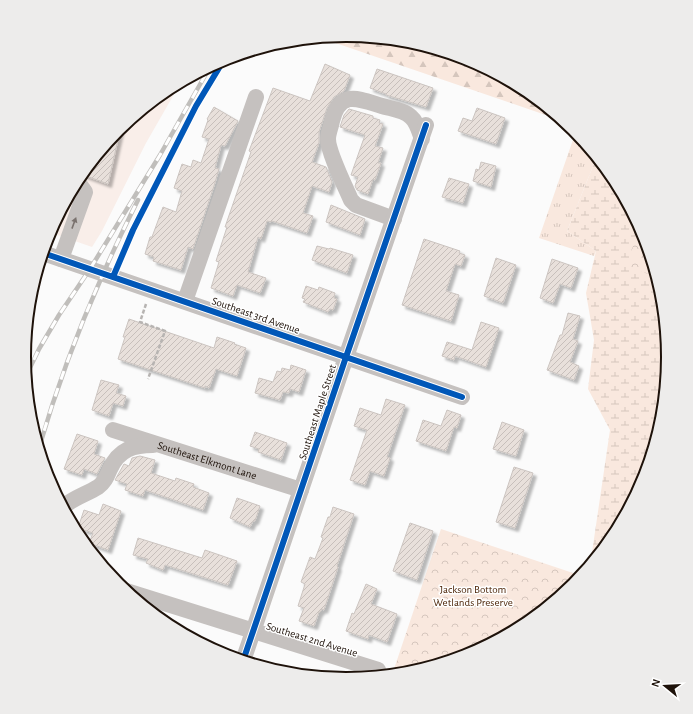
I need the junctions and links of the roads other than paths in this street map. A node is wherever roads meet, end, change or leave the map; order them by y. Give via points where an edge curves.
1 (256, 97) dead end
2 (81, 187) edge
3 (394, 219) junction
4 (48, 255) edge
5 (61, 259) junction
6 (184, 302) junction
7 (346, 357) junction
8 (462, 397) dead end
9 (113, 430) dead end
10 (162, 445) junction
11 (301, 490) junction
12 (67, 504) edge
13 (140, 595) edge
14 (253, 631) junction
15 (245, 656) edge
16 (378, 670) dead end

1 - 6 street
5 -> 2 street via 85,192
3 - 3 street, Southeast Maple Street via 424,132 412,117 404,112 357,98 348,99 339,104 334,113 328,139 330,150 351,200 356,205
3 - 7 street, Southeast Maple Street
4 - 5 street, Southeast 3rd Avenue
5 - 6 street, Southeast 3rd Avenue
6 - 7 street, Southeast 3rd Avenue
7 - 8 street, Southeast 3rd Avenue
7 - 11 street, Southeast Maple Street
9 - 10 street, Southeast Elkmont Lane
10 - 11 street, Southeast Elkmont Lane
10 - 12 street via 130,448 118,455 106,479 98,487
11 - 14 street, Southeast Maple Street
13 - 14 street, Southeast 2nd Avenue
14 - 15 street, Southeast Maple Street
14 - 16 street, Southeast 2nd Avenue

